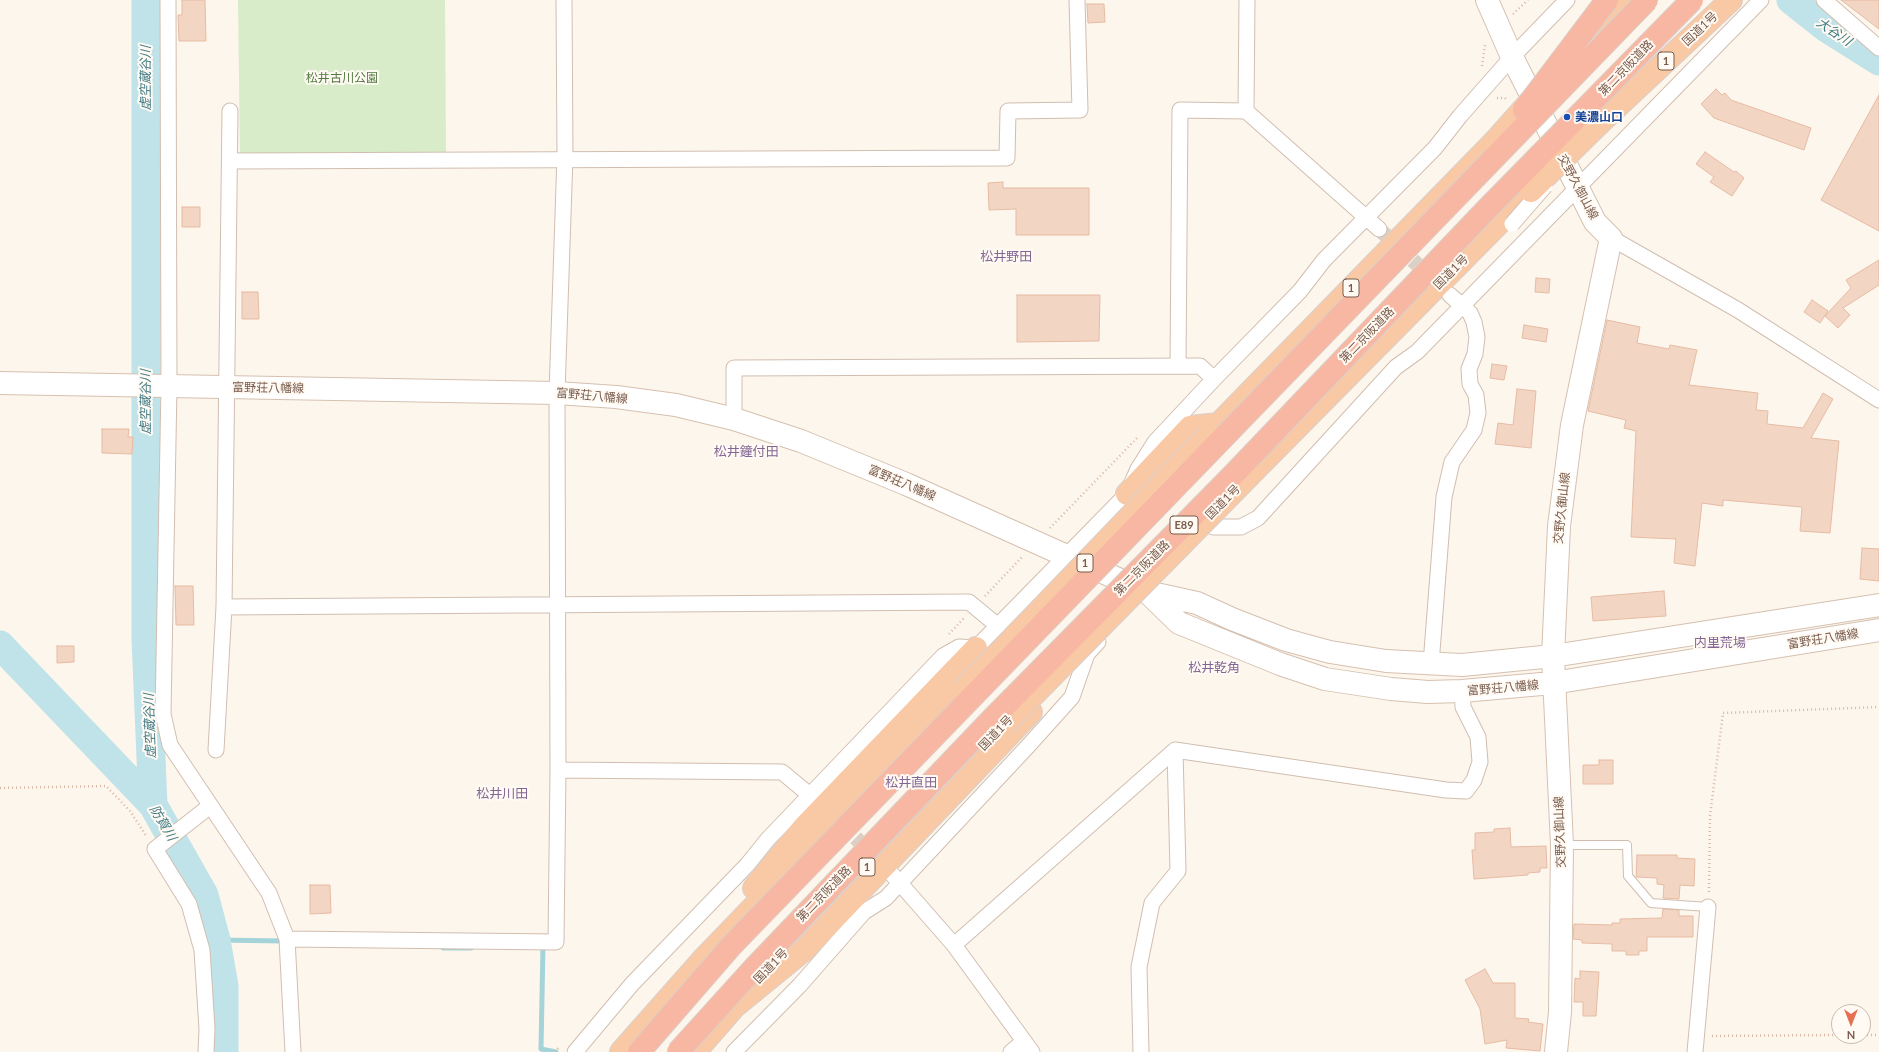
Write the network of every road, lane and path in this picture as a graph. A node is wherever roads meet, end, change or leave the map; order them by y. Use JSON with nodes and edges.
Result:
{"nodes":[{"id":1,"x":168,"y":0,"type":"edge"},
{"id":2,"x":564,"y":0,"type":"edge"},
{"id":3,"x":1077,"y":0,"type":"edge"},
{"id":4,"x":1247,"y":0,"type":"edge"},
{"id":5,"x":1487,"y":0,"type":"edge"},
{"id":6,"x":1567,"y":0,"type":"edge"},
{"id":7,"x":1607,"y":0,"type":"edge"},
{"id":8,"x":1620,"y":0,"type":"edge"},
{"id":9,"x":1647,"y":0,"type":"edge"},
{"id":10,"x":1692,"y":0,"type":"edge"},
{"id":11,"x":1730,"y":0,"type":"edge"},
{"id":12,"x":1761,"y":0,"type":"edge"},
{"id":13,"x":1824,"y":0,"type":"edge"},
{"id":14,"x":1879,"y":48,"type":"edge"},
{"id":15,"x":1512,"y":57,"type":"junction"},
{"id":16,"x":230,"y":111,"type":"dead end"},
{"id":17,"x":1246,"y":111,"type":"junction"},
{"id":18,"x":1601,"y":122,"type":"junction"},
{"id":19,"x":230,"y":161,"type":"junction"},
{"id":20,"x":564,"y":161,"type":"junction"},
{"id":21,"x":1577,"y":188,"type":"junction"},
{"id":22,"x":1464,"y":189,"type":"junction"},
{"id":23,"x":1366,"y":217,"type":"junction"},
{"id":24,"x":1380,"y":229,"type":"tunnel mouth"},
{"id":25,"x":1611,"y":238,"type":"junction"},
{"id":26,"x":1450,"y":295,"type":"dead end"},
{"id":27,"x":1462,"y":307,"type":"junction"},
{"id":28,"x":1178,"y":366,"type":"junction"},
{"id":29,"x":1214,"y":379,"type":"junction"},
{"id":30,"x":0,"y":383,"type":"edge"},
{"id":31,"x":165,"y":386,"type":"junction"},
{"id":32,"x":227,"y":387,"type":"junction"},
{"id":33,"x":557,"y":392,"type":"junction"},
{"id":34,"x":1879,"y":400,"type":"edge"},
{"id":35,"x":734,"y":419,"type":"junction"},
{"id":36,"x":1213,"y":430,"type":"junction"},
{"id":37,"x":1127,"y":494,"type":"junction"},
{"id":38,"x":1213,"y":527,"type":"junction"},
{"id":39,"x":1066,"y":556,"type":"junction"},
{"id":40,"x":1147,"y":592,"type":"junction"},
{"id":41,"x":1879,"y":605,"type":"edge"},
{"id":42,"x":557,"y":606,"type":"junction"},
{"id":43,"x":224,"y":607,"type":"junction"},
{"id":44,"x":998,"y":626,"type":"junction"},
{"id":45,"x":1879,"y":630,"type":"edge"},
{"id":46,"x":976,"y":648,"type":"junction"},
{"id":47,"x":1087,"y":654,"type":"junction"},
{"id":48,"x":1553,"y":656,"type":"junction"},
{"id":49,"x":1431,"y":664,"type":"junction"},
{"id":50,"x":1553,"y":683,"type":"junction"},
{"id":51,"x":1462,"y":691,"type":"junction"},
{"id":52,"x":1879,"y":707,"type":"edge"},
{"id":53,"x":216,"y":750,"type":"dead end"},
{"id":54,"x":1175,"y":750,"type":"junction"},
{"id":55,"x":558,"y":770,"type":"junction"},
{"id":56,"x":0,"y":788,"type":"edge"},
{"id":57,"x":815,"y":799,"type":"junction"},
{"id":58,"x":210,"y":806,"type":"junction"},
{"id":59,"x":1562,"y":845,"type":"junction"},
{"id":60,"x":155,"y":849,"type":"junction"},
{"id":61,"x":896,"y":878,"type":"junction"},
{"id":62,"x":1708,"y":906,"type":"junction"},
{"id":63,"x":287,"y":939,"type":"junction"},
{"id":64,"x":954,"y":945,"type":"junction"},
{"id":65,"x":705,"y":957,"type":"junction"},
{"id":66,"x":733,"y":1008,"type":"junction"},
{"id":67,"x":1696,"y":1036,"type":"junction"},
{"id":68,"x":1831,"y":1036,"type":"edge"},
{"id":69,"x":1028,"y":1046,"type":"edge"},
{"id":70,"x":206,"y":1052,"type":"edge"},
{"id":71,"x":293,"y":1052,"type":"edge"},
{"id":72,"x":575,"y":1052,"type":"edge"},
{"id":73,"x":621,"y":1052,"type":"edge"},
{"id":74,"x":639,"y":1052,"type":"edge"},
{"id":75,"x":678,"y":1052,"type":"edge"},
{"id":76,"x":695,"y":1052,"type":"edge"},
{"id":77,"x":734,"y":1052,"type":"edge"},
{"id":78,"x":1011,"y":1052,"type":"edge"},
{"id":79,"x":1140,"y":1052,"type":"edge"},
{"id":80,"x":1556,"y":1052,"type":"edge"},
{"id":81,"x":1695,"y":1052,"type":"edge"}],
"edges":[{"from":1,"to":31,"type":"street"},
{"from":2,"to":20,"type":"street"},
{"from":3,"to":20,"type":"street"},
{"from":4,"to":17,"type":"street"},
{"from":5,"to":15,"type":"main road","name":"交野久御山線"},
{"from":6,"to":15,"type":"street"},
{"from":7,"to":22,"type":"highway","bridge":true},
{"from":8,"to":36,"type":"highway","number":"1","bridge":true},
{"from":9,"to":22,"type":"highway","number":"E89","bridge":true},
{"from":10,"to":75,"type":"highway","name":"第二京阪道路","number":"E89","bridge":true},
{"from":11,"to":18,"type":"highway","name":"国道1号","number":"1"},
{"from":12,"to":21,"type":"street"},
{"from":13,"to":14,"type":"street"},
{"from":15,"to":21,"type":"main road","name":"交野久御山線"},
{"from":15,"to":23,"type":"street"},
{"from":16,"to":19,"type":"street"},
{"from":17,"to":23,"type":"street"},
{"from":17,"to":28,"type":"street"},
{"from":18,"to":38,"type":"street","bridge":true},
{"from":18,"to":66,"type":"highway","name":"国道1号","number":"1","bridge":true},
{"from":19,"to":20,"type":"street"},
{"from":19,"to":32,"type":"street"},
{"from":20,"to":33,"type":"street"},
{"from":21,"to":25,"type":"main road","name":"交野久御山線"},
{"from":21,"to":27,"type":"street"},
{"from":22,"to":74,"type":"highway","number":"E89","bridge":true},
{"from":23,"to":24,"type":"street"},
{"from":23,"to":29,"type":"street"},
{"from":25,"to":34,"type":"street"},
{"from":25,"to":48,"type":"main road","name":"交野久御山線"},
{"from":26,"to":27,"type":"street"},
{"from":27,"to":38,"type":"street"},
{"from":27,"to":49,"type":"street"},
{"from":28,"to":29,"type":"street"},
{"from":28,"to":35,"type":"street"},
{"from":29,"to":37,"type":"street"},
{"from":30,"to":31,"type":"main road","name":"富野荘八幡線"},
{"from":31,"to":32,"type":"main road","name":"富野荘八幡線"},
{"from":31,"to":58,"type":"street"},
{"from":32,"to":33,"type":"main road","name":"富野荘八幡線"},
{"from":32,"to":43,"type":"street"},
{"from":33,"to":35,"type":"main road","name":"富野荘八幡線"},
{"from":33,"to":42,"type":"street"},
{"from":35,"to":39,"type":"main road","name":"富野荘八幡線"},
{"from":36,"to":37,"type":"highway"},
{"from":36,"to":65,"type":"highway","number":"1","bridge":true},
{"from":37,"to":39,"type":"street"},
{"from":38,"to":40,"type":"street"},
{"from":39,"to":40,"type":"main road","name":"富野荘八幡線"},
{"from":39,"to":44,"type":"street"},
{"from":40,"to":47,"type":"street"},
{"from":40,"to":49,"type":"main road","name":"富野荘八幡線"},
{"from":40,"to":51,"type":"main road","name":"富野荘八幡線"},
{"from":41,"to":48,"type":"main road","name":"富野荘八幡線"},
{"from":42,"to":43,"type":"street"},
{"from":42,"to":44,"type":"street"},
{"from":42,"to":55,"type":"street"},
{"from":43,"to":53,"type":"street"},
{"from":44,"to":46,"type":"street"},
{"from":45,"to":50,"type":"main road","name":"富野荘八幡線"},
{"from":46,"to":57,"type":"street"},
{"from":46,"to":65,"type":"highway"},
{"from":47,"to":61,"type":"street"},
{"from":47,"to":66,"type":"highway"},
{"from":48,"to":49,"type":"main road","name":"富野荘八幡線"},
{"from":48,"to":50,"type":"main road","name":"交野久御山線"},
{"from":50,"to":51,"type":"main road","name":"富野荘八幡線"},
{"from":50,"to":59,"type":"main road","name":"交野久御山線"},
{"from":51,"to":54,"type":"street"},
{"from":52,"to":62,"type":"path"},
{"from":54,"to":64,"type":"street"},
{"from":54,"to":79,"type":"street"},
{"from":55,"to":57,"type":"street"},
{"from":55,"to":63,"type":"street"},
{"from":56,"to":60,"type":"path"},
{"from":57,"to":72,"type":"street"},
{"from":58,"to":60,"type":"street"},
{"from":58,"to":63,"type":"street"},
{"from":59,"to":62,"type":"lane"},
{"from":59,"to":80,"type":"main road","name":"交野久御山線"},
{"from":60,"to":70,"type":"street"},
{"from":61,"to":64,"type":"street"},
{"from":61,"to":77,"type":"street"},
{"from":62,"to":67,"type":"street"},
{"from":63,"to":71,"type":"street"},
{"from":64,"to":69,"type":"street"},
{"from":65,"to":73,"type":"highway","number":"1"},
{"from":66,"to":76,"type":"highway","name":"国道1号","number":"1"},
{"from":67,"to":68,"type":"path"},
{"from":67,"to":81,"type":"street"},
{"from":69,"to":78,"type":"street"}]}
